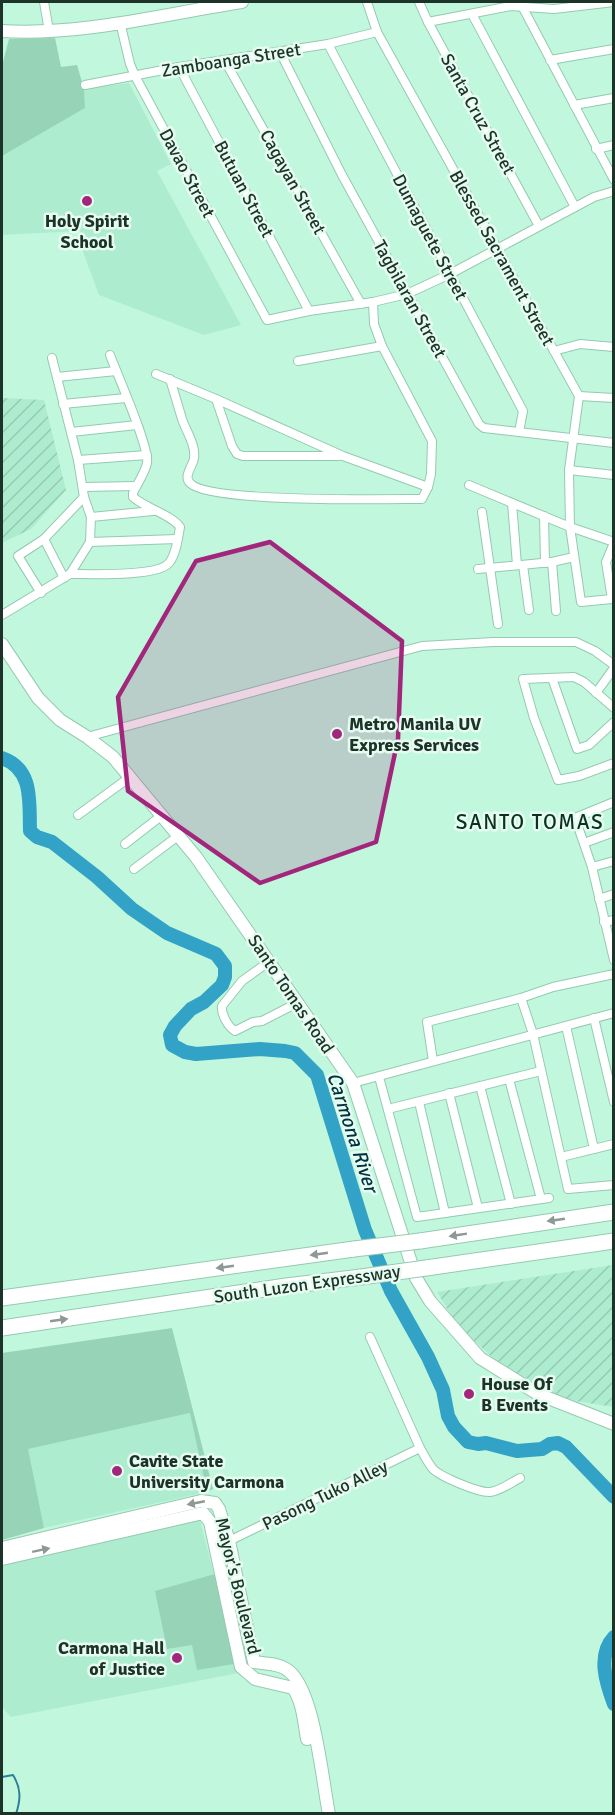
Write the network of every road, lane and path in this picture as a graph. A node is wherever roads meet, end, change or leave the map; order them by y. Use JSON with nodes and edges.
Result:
{"nodes":[{"id":1,"x":44,"y":2,"type":"edge"},
{"id":2,"x":242,"y":2,"type":"edge"},
{"id":3,"x":367,"y":2,"type":"edge"},
{"id":4,"x":419,"y":2,"type":"edge"},
{"id":5,"x":614,"y":2,"type":"edge"},
{"id":6,"x":523,"y":8,"type":"junction"},
{"id":7,"x":472,"y":14,"type":"junction"},
{"id":8,"x":120,"y":22,"type":"junction"},
{"id":9,"x":428,"y":22,"type":"junction"},
{"id":10,"x":2,"y":31,"type":"edge"},
{"id":11,"x":49,"y":31,"type":"junction"},
{"id":12,"x":376,"y":32,"type":"junction"},
{"id":13,"x":328,"y":44,"type":"junction"},
{"id":14,"x":614,"y":49,"type":"edge"},
{"id":15,"x":280,"y":52,"type":"junction"},
{"id":16,"x":550,"y":60,"type":"junction"},
{"id":17,"x":225,"y":61,"type":"junction"},
{"id":18,"x":179,"y":67,"type":"junction"},
{"id":19,"x":135,"y":76,"type":"junction"},
{"id":20,"x":85,"y":85,"type":"dead end"},
{"id":21,"x":614,"y":98,"type":"edge"},
{"id":22,"x":574,"y":105,"type":"junction"},
{"id":23,"x":614,"y":146,"type":"edge"},
{"id":24,"x":596,"y":149,"type":"junction"},
{"id":25,"x":614,"y":180,"type":"edge"},
{"id":26,"x":614,"y":191,"type":"edge"},
{"id":27,"x":575,"y":207,"type":"junction"},
{"id":28,"x":539,"y":226,"type":"junction"},
{"id":29,"x":496,"y":249,"type":"junction"},
{"id":30,"x":450,"y":274,"type":"junction"},
{"id":31,"x":407,"y":294,"type":"junction"},
{"id":32,"x":373,"y":302,"type":"junction"},
{"id":33,"x":361,"y":304,"type":"junction"},
{"id":34,"x":309,"y":311,"type":"junction"},
{"id":35,"x":382,"y":346,"type":"junction"},
{"id":36,"x":614,"y":347,"type":"edge"},
{"id":37,"x":554,"y":351,"type":"junction"},
{"id":38,"x":110,"y":355,"type":"dead end"},
{"id":39,"x":52,"y":358,"type":"dead end"},
{"id":40,"x":298,"y":361,"type":"dead end"},
{"id":41,"x":116,"y":371,"type":"junction"},
{"id":42,"x":156,"y":374,"type":"dead end"},
{"id":43,"x":57,"y":377,"type":"junction"},
{"id":44,"x":170,"y":379,"type":"junction"},
{"id":45,"x":579,"y":396,"type":"junction"},
{"id":46,"x":126,"y":398,"type":"junction"},
{"id":47,"x":614,"y":398,"type":"edge"},
{"id":48,"x":216,"y":399,"type":"junction"},
{"id":49,"x":63,"y":404,"type":"junction"},
{"id":50,"x":137,"y":425,"type":"junction"},
{"id":51,"x":71,"y":432,"type":"junction"},
{"id":52,"x":519,"y":432,"type":"junction"},
{"id":53,"x":573,"y":440,"type":"junction"},
{"id":54,"x":614,"y":443,"type":"edge"},
{"id":55,"x":147,"y":455,"type":"junction"},
{"id":56,"x":343,"y":456,"type":"junction"},
{"id":57,"x":78,"y":460,"type":"junction"},
{"id":58,"x":568,"y":470,"type":"junction"},
{"id":59,"x":614,"y":475,"type":"edge"},
{"id":60,"x":470,"y":485,"type":"dead end"},
{"id":61,"x":136,"y":486,"type":"junction"},
{"id":62,"x":84,"y":487,"type":"junction"},
{"id":63,"x":429,"y":487,"type":"junction"},
{"id":64,"x":84,"y":498,"type":"junction"},
{"id":65,"x":512,"y":503,"type":"junction"},
{"id":66,"x":153,"y":511,"type":"junction"},
{"id":67,"x":482,"y":512,"type":"dead end"},
{"id":68,"x":544,"y":516,"type":"junction"},
{"id":69,"x":91,"y":517,"type":"junction"},
{"id":70,"x":570,"y":527,"type":"junction"},
{"id":71,"x":44,"y":539,"type":"junction"},
{"id":72,"x":177,"y":539,"type":"junction"},
{"id":73,"x":90,"y":542,"type":"junction"},
{"id":74,"x":614,"y":542,"type":"edge"},
{"id":75,"x":574,"y":557,"type":"junction"},
{"id":76,"x":549,"y":562,"type":"junction"},
{"id":77,"x":520,"y":565,"type":"junction"},
{"id":78,"x":489,"y":567,"type":"junction"},
{"id":79,"x":478,"y":569,"type":"dead end"},
{"id":80,"x":67,"y":576,"type":"junction"},
{"id":81,"x":41,"y":593,"type":"junction"},
{"id":82,"x":529,"y":610,"type":"dead end"},
{"id":83,"x":556,"y":611,"type":"dead end"},
{"id":84,"x":2,"y":615,"type":"edge"},
{"id":85,"x":498,"y":624,"type":"dead end"},
{"id":86,"x":2,"y":644,"type":"edge"},
{"id":87,"x":614,"y":666,"type":"edge"},
{"id":88,"x":552,"y":678,"type":"junction"},
{"id":89,"x":596,"y":693,"type":"junction"},
{"id":90,"x":614,"y":708,"type":"edge"},
{"id":91,"x":614,"y":722,"type":"edge"},
{"id":92,"x":87,"y":737,"type":"junction"},
{"id":93,"x":614,"y":763,"type":"edge"},
{"id":94,"x":130,"y":777,"type":"junction"},
{"id":95,"x":614,"y":802,"type":"edge"},
{"id":96,"x":78,"y":815,"type":"dead end"},
{"id":97,"x":161,"y":816,"type":"junction"},
{"id":98,"x":614,"y":832,"type":"edge"},
{"id":99,"x":178,"y":836,"type":"junction"},
{"id":100,"x":584,"y":843,"type":"junction"},
{"id":101,"x":125,"y":844,"type":"dead end"},
{"id":102,"x":614,"y":861,"type":"edge"},
{"id":103,"x":592,"y":867,"type":"junction"},
{"id":104,"x":134,"y":869,"type":"dead end"},
{"id":105,"x":614,"y":894,"type":"edge"},
{"id":106,"x":599,"y":899,"type":"junction"},
{"id":107,"x":609,"y":921,"type":"edge"},
{"id":108,"x":614,"y":960,"type":"edge"},
{"id":109,"x":270,"y":962,"type":"junction"},
{"id":110,"x":614,"y":974,"type":"edge"},
{"id":111,"x":521,"y":998,"type":"junction"},
{"id":112,"x":297,"y":1003,"type":"junction"},
{"id":113,"x":614,"y":1013,"type":"edge"},
{"id":114,"x":594,"y":1018,"type":"junction"},
{"id":115,"x":566,"y":1026,"type":"junction"},
{"id":116,"x":533,"y":1034,"type":"junction"},
{"id":117,"x":433,"y":1061,"type":"junction"},
{"id":118,"x":541,"y":1071,"type":"junction"},
{"id":119,"x":379,"y":1077,"type":"junction"},
{"id":120,"x":509,"y":1079,"type":"junction"},
{"id":121,"x":353,"y":1083,"type":"junction"},
{"id":122,"x":480,"y":1086,"type":"junction"},
{"id":123,"x":449,"y":1093,"type":"junction"},
{"id":124,"x":419,"y":1102,"type":"junction"},
{"id":125,"x":614,"y":1102,"type":"edge"},
{"id":126,"x":388,"y":1108,"type":"junction"},
{"id":127,"x":614,"y":1144,"type":"edge"},
{"id":128,"x":594,"y":1149,"type":"junction"},
{"id":129,"x":561,"y":1157,"type":"junction"},
{"id":130,"x":614,"y":1185,"type":"edge"},
{"id":131,"x":511,"y":1203,"type":"junction"},
{"id":132,"x":477,"y":1208,"type":"junction"},
{"id":133,"x":614,"y":1212,"type":"edge"},
{"id":134,"x":445,"y":1213,"type":"junction"},
{"id":135,"x":614,"y":1241,"type":"edge"},
{"id":136,"x":2,"y":1298,"type":"edge"},
{"id":137,"x":2,"y":1328,"type":"edge"},
{"id":138,"x":369,"y":1337,"type":"dead end"},
{"id":139,"x":614,"y":1424,"type":"edge"},
{"id":140,"x":420,"y":1448,"type":"junction"},
{"id":141,"x":520,"y":1478,"type":"dead end"},
{"id":142,"x":79,"y":1536,"type":"junction"},
{"id":143,"x":229,"y":1540,"type":"junction"},
{"id":144,"x":2,"y":1548,"type":"edge"},
{"id":145,"x":2,"y":1559,"type":"edge"},
{"id":146,"x":321,"y":1814,"type":"edge"},
{"id":147,"x":329,"y":1814,"type":"edge"}],
"edges":[{"from":1,"to":11,"type":"street"},
{"from":2,"to":8,"type":"street"},
{"from":3,"to":12,"type":"street","name":"Blessed Sacrament Street"},
{"from":4,"to":9,"type":"street","name":"Santa Cruz Street"},
{"from":5,"to":6,"type":"street"},
{"from":6,"to":7,"type":"street"},
{"from":6,"to":16,"type":"street"},
{"from":7,"to":9,"type":"street"},
{"from":7,"to":27,"type":"street"},
{"from":8,"to":11,"type":"street"},
{"from":8,"to":19,"type":"street","name":"Davao Street"},
{"from":9,"to":28,"type":"street","name":"Santa Cruz Street"},
{"from":10,"to":11,"type":"street"},
{"from":12,"to":13,"type":"street","name":"Zamboanga Street"},
{"from":12,"to":29,"type":"street","name":"Blessed Sacrament Street"},
{"from":13,"to":15,"type":"street","name":"Zamboanga Street"},
{"from":13,"to":30,"type":"street","name":"Dumaguete Street"},
{"from":14,"to":16,"type":"street"},
{"from":15,"to":17,"type":"street","name":"Zamboanga Street"},
{"from":15,"to":31,"type":"street","name":"Tagbilaran Street"},
{"from":16,"to":22,"type":"street"},
{"from":17,"to":18,"type":"street","name":"Zamboanga Street"},
{"from":17,"to":33,"type":"street","name":"Cagayan Street"},
{"from":18,"to":19,"type":"street","name":"Zamboanga Street"},
{"from":18,"to":34,"type":"street","name":"Butuan Street"},
{"from":19,"to":20,"type":"street","name":"Zamboanga Street"},
{"from":19,"to":34,"type":"street","name":"Davao Street"},
{"from":21,"to":22,"type":"street"},
{"from":22,"to":24,"type":"street"},
{"from":23,"to":24,"type":"street"},
{"from":24,"to":25,"type":"street"},
{"from":26,"to":27,"type":"street"},
{"from":27,"to":28,"type":"street"},
{"from":28,"to":29,"type":"street"},
{"from":29,"to":30,"type":"street"},
{"from":29,"to":37,"type":"street","name":"Blessed Sacrament Street"},
{"from":30,"to":31,"type":"street"},
{"from":30,"to":52,"type":"street","name":"Dumaguete Street"},
{"from":31,"to":32,"type":"street"},
{"from":31,"to":52,"type":"street","name":"Tagbilaran Street"},
{"from":32,"to":33,"type":"street"},
{"from":32,"to":35,"type":"street"},
{"from":33,"to":34,"type":"street"},
{"from":35,"to":40,"type":"street"},
{"from":35,"to":63,"type":"street"},
{"from":36,"to":37,"type":"street"},
{"from":37,"to":45,"type":"street","name":"Blessed Sacrament Street"},
{"from":38,"to":41,"type":"street"},
{"from":39,"to":43,"type":"street"},
{"from":41,"to":43,"type":"street"},
{"from":41,"to":46,"type":"street"},
{"from":42,"to":44,"type":"street"},
{"from":43,"to":49,"type":"street"},
{"from":44,"to":48,"type":"street"},
{"from":44,"to":63,"type":"street"},
{"from":45,"to":47,"type":"street"},
{"from":45,"to":53,"type":"street"},
{"from":46,"to":49,"type":"street"},
{"from":46,"to":50,"type":"street"},
{"from":48,"to":56,"type":"street"},
{"from":48,"to":56,"type":"street"},
{"from":49,"to":51,"type":"street"},
{"from":50,"to":51,"type":"street"},
{"from":50,"to":55,"type":"street"},
{"from":51,"to":57,"type":"street"},
{"from":52,"to":53,"type":"street","name":"Tagbilaran Street"},
{"from":53,"to":54,"type":"street","name":"Tagbilaran Street"},
{"from":53,"to":58,"type":"street"},
{"from":55,"to":57,"type":"street"},
{"from":55,"to":61,"type":"street"},
{"from":56,"to":63,"type":"street"},
{"from":57,"to":62,"type":"street"},
{"from":58,"to":59,"type":"street"},
{"from":58,"to":70,"type":"street"},
{"from":60,"to":65,"type":"street"},
{"from":61,"to":62,"type":"street"},
{"from":61,"to":66,"type":"street"},
{"from":62,"to":64,"type":"street"},
{"from":64,"to":69,"type":"street"},
{"from":64,"to":71,"type":"street"},
{"from":65,"to":68,"type":"street"},
{"from":65,"to":77,"type":"street"},
{"from":66,"to":69,"type":"street"},
{"from":66,"to":72,"type":"street"},
{"from":67,"to":78,"type":"street"},
{"from":68,"to":70,"type":"street"},
{"from":68,"to":76,"type":"street"},
{"from":69,"to":73,"type":"street"},
{"from":70,"to":74,"type":"street"},
{"from":70,"to":75,"type":"street"},
{"from":71,"to":80,"type":"street"},
{"from":71,"to":81,"type":"street"},
{"from":72,"to":73,"type":"street"},
{"from":72,"to":80,"type":"street"},
{"from":73,"to":80,"type":"street"},
{"from":74,"to":75,"type":"street"},
{"from":75,"to":76,"type":"street"},
{"from":76,"to":77,"type":"street"},
{"from":76,"to":83,"type":"street"},
{"from":77,"to":78,"type":"street"},
{"from":77,"to":82,"type":"street"},
{"from":78,"to":79,"type":"street"},
{"from":78,"to":85,"type":"street"},
{"from":80,"to":81,"type":"street"},
{"from":81,"to":84,"type":"street"},
{"from":86,"to":92,"type":"street","name":"Santo Tomas Road"},
{"from":87,"to":89,"type":"street"},
{"from":87,"to":92,"type":"street"},
{"from":88,"to":89,"type":"street"},
{"from":88,"to":91,"type":"street"},
{"from":88,"to":93,"type":"street"},
{"from":89,"to":90,"type":"street"},
{"from":92,"to":94,"type":"street","name":"Santo Tomas Road"},
{"from":94,"to":96,"type":"street"},
{"from":94,"to":97,"type":"street","name":"Santo Tomas Road"},
{"from":95,"to":100,"type":"street"},
{"from":97,"to":99,"type":"street","name":"Santo Tomas Road"},
{"from":97,"to":101,"type":"street"},
{"from":98,"to":100,"type":"street"},
{"from":99,"to":104,"type":"street"},
{"from":99,"to":109,"type":"street","name":"Santo Tomas Road"},
{"from":100,"to":103,"type":"street"},
{"from":102,"to":103,"type":"street"},
{"from":103,"to":106,"type":"street"},
{"from":105,"to":106,"type":"street"},
{"from":106,"to":107,"type":"street"},
{"from":107,"to":108,"type":"street"},
{"from":109,"to":112,"type":"street","name":"Santo Tomas Road"},
{"from":109,"to":112,"type":"street"},
{"from":110,"to":111,"type":"street"},
{"from":111,"to":116,"type":"street"},
{"from":111,"to":117,"type":"street"},
{"from":112,"to":121,"type":"street","name":"Santo Tomas Road"},
{"from":113,"to":114,"type":"street"},
{"from":114,"to":115,"type":"street"},
{"from":114,"to":125,"type":"street"},
{"from":115,"to":116,"type":"street"},
{"from":115,"to":128,"type":"street"},
{"from":116,"to":117,"type":"street"},
{"from":116,"to":118,"type":"street"},
{"from":117,"to":119,"type":"street"},
{"from":118,"to":120,"type":"street"},
{"from":118,"to":129,"type":"street"},
{"from":119,"to":121,"type":"street"},
{"from":119,"to":126,"type":"street"},
{"from":120,"to":122,"type":"street"},
{"from":120,"to":131,"type":"street"},
{"from":121,"to":139,"type":"street","name":"Santo Tomas Road"},
{"from":122,"to":123,"type":"street"},
{"from":122,"to":131,"type":"street"},
{"from":123,"to":124,"type":"street"},
{"from":123,"to":132,"type":"street"},
{"from":124,"to":126,"type":"street"},
{"from":124,"to":134,"type":"street"},
{"from":126,"to":134,"type":"street"},
{"from":127,"to":128,"type":"street"},
{"from":128,"to":129,"type":"street"},
{"from":129,"to":130,"type":"street"},
{"from":131,"to":132,"type":"street"},
{"from":132,"to":134,"type":"street"},
{"from":133,"to":136,"type":"highway","name":"South Luzon Expressway","one_way":true,"bridge":true},
{"from":137,"to":135,"type":"highway","name":"South Luzon Expressway","one_way":true,"bridge":true},
{"from":138,"to":140,"type":"street"},
{"from":140,"to":141,"type":"street"},
{"from":140,"to":143,"type":"street","name":"Pasong Tuko Alley"},
{"from":143,"to":142,"type":"street","name":"Mayor's Boulevard","one_way":true},
{"from":142,"to":144,"type":"street"},
{"from":145,"to":142,"type":"street","one_way":true},
{"from":142,"to":146,"type":"street","name":"Mayor's Boulevard"},
{"from":143,"to":147,"type":"street","name":"Mayor's Boulevard"}]}
